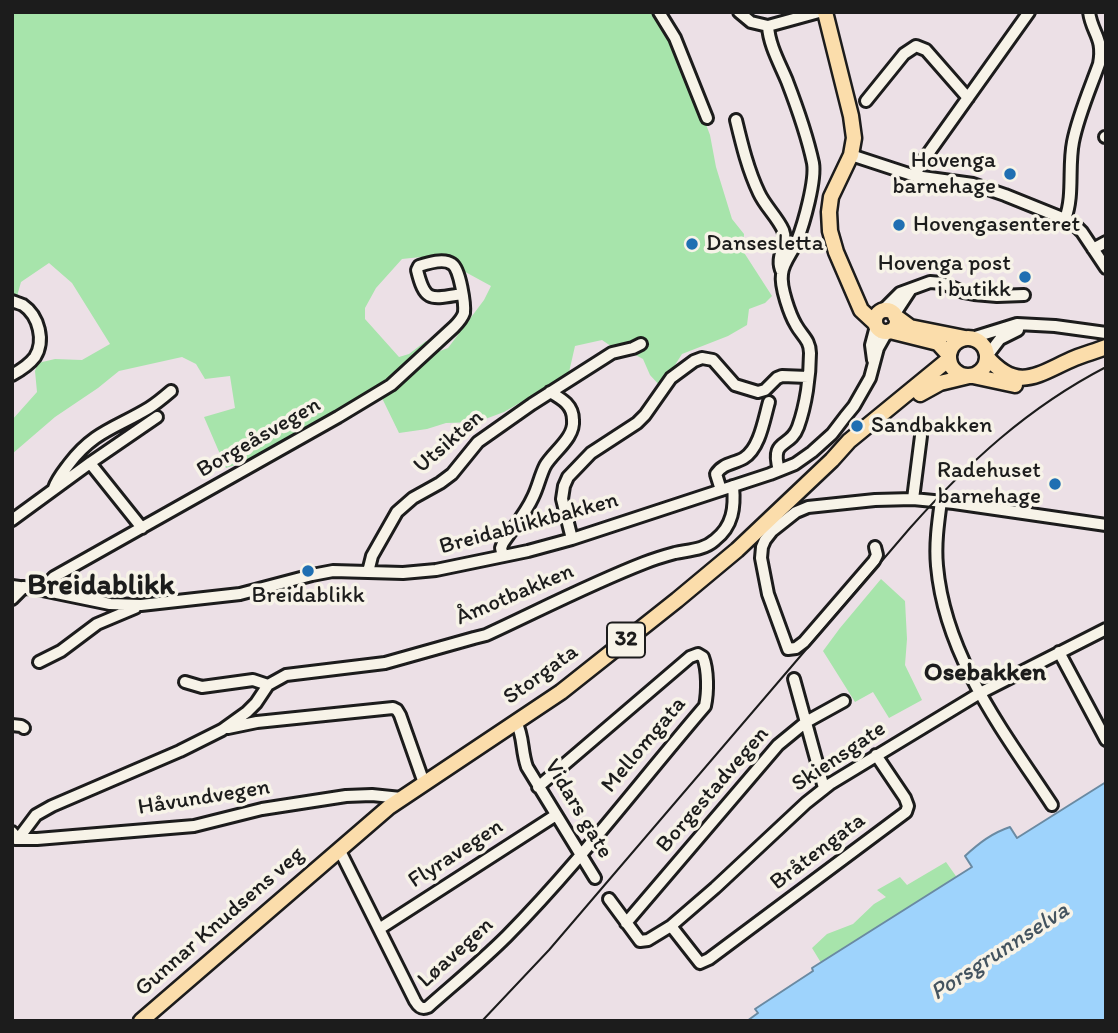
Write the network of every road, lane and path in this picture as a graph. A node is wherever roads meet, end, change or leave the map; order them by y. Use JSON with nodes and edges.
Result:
{"nodes":[{"id":1,"x":659,"y":12,"type":"edge"},
{"id":2,"x":739,"y":12,"type":"edge"},
{"id":3,"x":822,"y":12,"type":"edge"},
{"id":4,"x":1029,"y":12,"type":"edge"},
{"id":5,"x":1088,"y":12,"type":"edge"},
{"id":6,"x":768,"y":26,"type":"junction"},
{"id":7,"x":968,"y":98,"type":"junction"},
{"id":8,"x":866,"y":102,"type":"dead end"},
{"id":9,"x":707,"y":118,"type":"dead end"},
{"id":10,"x":736,"y":120,"type":"dead end"},
{"id":11,"x":851,"y":155,"type":"junction"},
{"id":12,"x":915,"y":176,"type":"junction"},
{"id":13,"x":1065,"y":219,"type":"junction"},
{"id":14,"x":1106,"y":242,"type":"edge"},
{"id":15,"x":1093,"y":249,"type":"junction"},
{"id":16,"x":1106,"y":268,"type":"edge"},
{"id":17,"x":782,"y":272,"type":"junction"},
{"id":18,"x":462,"y":294,"type":"junction"},
{"id":19,"x":1024,"y":295,"type":"dead end"},
{"id":20,"x":12,"y":301,"type":"edge"},
{"id":21,"x":885,"y":321,"type":"junction"},
{"id":22,"x":1030,"y":325,"type":"junction"},
{"id":23,"x":1106,"y":333,"type":"edge"},
{"id":24,"x":969,"y":338,"type":"junction"},
{"id":25,"x":641,"y":344,"type":"dead end"},
{"id":26,"x":1099,"y":350,"type":"edge"},
{"id":27,"x":949,"y":357,"type":"junction"},
{"id":28,"x":987,"y":357,"type":"junction"},
{"id":29,"x":12,"y":375,"type":"edge"},
{"id":30,"x":971,"y":376,"type":"junction"},
{"id":31,"x":807,"y":377,"type":"junction"},
{"id":32,"x":171,"y":391,"type":"dead end"},
{"id":33,"x":550,"y":392,"type":"junction"},
{"id":34,"x":769,"y":402,"type":"dead end"},
{"id":35,"x":157,"y":417,"type":"dead end"},
{"id":36,"x":921,"y":436,"type":"dead end"},
{"id":37,"x":832,"y":460,"type":"junction"},
{"id":38,"x":90,"y":463,"type":"junction"},
{"id":39,"x":779,"y":470,"type":"junction"},
{"id":40,"x":733,"y":486,"type":"junction"},
{"id":41,"x":721,"y":490,"type":"junction"},
{"id":42,"x":53,"y":491,"type":"junction"},
{"id":43,"x":913,"y":499,"type":"junction"},
{"id":44,"x":941,"y":501,"type":"junction"},
{"id":45,"x":12,"y":520,"type":"edge"},
{"id":46,"x":1106,"y":525,"type":"edge"},
{"id":47,"x":142,"y":528,"type":"junction"},
{"id":48,"x":572,"y":539,"type":"junction"},
{"id":49,"x":875,"y":547,"type":"dead end"},
{"id":50,"x":503,"y":556,"type":"junction"},
{"id":51,"x":368,"y":572,"type":"junction"},
{"id":52,"x":18,"y":587,"type":"edge"},
{"id":53,"x":42,"y":590,"type":"junction"},
{"id":54,"x":12,"y":599,"type":"edge"},
{"id":55,"x":141,"y":605,"type":"junction"},
{"id":56,"x":1106,"y":629,"type":"edge"},
{"id":57,"x":1059,"y":652,"type":"junction"},
{"id":58,"x":39,"y":662,"type":"dead end"},
{"id":59,"x":794,"y":680,"type":"dead end"},
{"id":60,"x":185,"y":682,"type":"dead end"},
{"id":61,"x":268,"y":685,"type":"junction"},
{"id":62,"x":980,"y":693,"type":"junction"},
{"id":63,"x":844,"y":701,"type":"dead end"},
{"id":64,"x":516,"y":722,"type":"junction"},
{"id":65,"x":806,"y":722,"type":"junction"},
{"id":66,"x":222,"y":730,"type":"junction"},
{"id":67,"x":1106,"y":740,"type":"edge"},
{"id":68,"x":876,"y":755,"type":"junction"},
{"id":69,"x":424,"y":783,"type":"junction"},
{"id":70,"x":538,"y":787,"type":"junction"},
{"id":71,"x":824,"y":788,"type":"junction"},
{"id":72,"x":401,"y":798,"type":"junction"},
{"id":73,"x":1052,"y":805,"type":"dead end"},
{"id":74,"x":556,"y":815,"type":"junction"},
{"id":75,"x":14,"y":837,"type":"edge"},
{"id":76,"x":844,"y":844,"type":"dead end"},
{"id":77,"x":334,"y":854,"type":"junction"},
{"id":78,"x":581,"y":855,"type":"junction"},
{"id":79,"x":848,"y":857,"type":"junction"},
{"id":80,"x":595,"y":878,"type":"dead end"},
{"id":81,"x":609,"y":899,"type":"dead end"},
{"id":82,"x":626,"y":923,"type":"junction"},
{"id":83,"x":671,"y":926,"type":"junction"},
{"id":84,"x":379,"y":929,"type":"junction"},
{"id":85,"x":141,"y":1021,"type":"edge"}],
"edges":[{"from":1,"to":9,"type":"street"},
{"from":2,"to":6,"type":"street"},
{"from":3,"to":6,"type":"street"},
{"from":3,"to":11,"type":"main road"},
{"from":4,"to":7,"type":"street"},
{"from":5,"to":13,"type":"street"},
{"from":6,"to":17,"type":"street"},
{"from":7,"to":8,"type":"street"},
{"from":7,"to":12,"type":"street"},
{"from":10,"to":17,"type":"street"},
{"from":11,"to":12,"type":"street"},
{"from":11,"to":21,"type":"main road"},
{"from":12,"to":13,"type":"street"},
{"from":13,"to":15,"type":"street"},
{"from":14,"to":15,"type":"street"},
{"from":15,"to":16,"type":"street"},
{"from":17,"to":31,"type":"street"},
{"from":18,"to":18,"type":"street"},
{"from":18,"to":47,"type":"street","name":"Borgeåsvegen"},
{"from":19,"to":21,"type":"street"},
{"from":20,"to":29,"type":"street"},
{"from":21,"to":24,"type":"main road"},
{"from":21,"to":27,"type":"main road"},
{"from":21,"to":39,"type":"street","name":"Breidablikkbakken"},
{"from":22,"to":23,"type":"street"},
{"from":22,"to":24,"type":"street"},
{"from":22,"to":28,"type":"street"},
{"from":24,"to":27,"type":"main road","number":"32"},
{"from":24,"to":28,"type":"main road","number":"32"},
{"from":25,"to":33,"type":"street","name":"Utsikten"},
{"from":26,"to":28,"type":"main road","number":"32"},
{"from":26,"to":30,"type":"main road","number":"32"},
{"from":27,"to":30,"type":"main road","number":"32"},
{"from":27,"to":37,"type":"main road","name":"Storgata","number":"32"},
{"from":28,"to":30,"type":"main road"},
{"from":30,"to":37,"type":"main road","name":"Storgata","number":"32"},
{"from":31,"to":39,"type":"street"},
{"from":31,"to":48,"type":"street"},
{"from":32,"to":42,"type":"street"},
{"from":33,"to":50,"type":"street"},
{"from":33,"to":51,"type":"street","name":"Utsikten"},
{"from":34,"to":41,"type":"street"},
{"from":35,"to":38,"type":"street"},
{"from":36,"to":43,"type":"street"},
{"from":37,"to":64,"type":"main road","name":"Storgata","number":"32"},
{"from":38,"to":42,"type":"street"},
{"from":38,"to":47,"type":"street"},
{"from":39,"to":40,"type":"street","name":"Breidablikkbakken"},
{"from":40,"to":41,"type":"street","name":"Breidablikkbakken"},
{"from":40,"to":61,"type":"street","name":"Åmotbakken"},
{"from":41,"to":48,"type":"street","name":"Breidablikkbakken"},
{"from":42,"to":45,"type":"street"},
{"from":43,"to":44,"type":"street"},
{"from":43,"to":49,"type":"street"},
{"from":44,"to":46,"type":"street"},
{"from":44,"to":62,"type":"street"},
{"from":47,"to":53,"type":"street","name":"Borgeåsvegen"},
{"from":48,"to":50,"type":"street","name":"Breidablikkbakken"},
{"from":50,"to":51,"type":"street","name":"Breidablikkbakken"},
{"from":51,"to":55,"type":"street","name":"Breidablikkbakken"},
{"from":52,"to":53,"type":"street","name":"Breidablikkbakken"},
{"from":52,"to":54,"type":"street"},
{"from":53,"to":55,"type":"street","name":"Breidablikkbakken"},
{"from":55,"to":58,"type":"street"},
{"from":56,"to":57,"type":"street","name":"Skiensgate"},
{"from":57,"to":62,"type":"street","name":"Skiensgate"},
{"from":57,"to":67,"type":"street"},
{"from":59,"to":65,"type":"street"},
{"from":60,"to":61,"type":"street","name":"Åmotbakken"},
{"from":61,"to":66,"type":"street"},
{"from":62,"to":68,"type":"street","name":"Skiensgate"},
{"from":62,"to":73,"type":"street"},
{"from":63,"to":65,"type":"street","name":"Borgestadvegen"},
{"from":64,"to":69,"type":"main road","name":"Storgata","number":"32"},
{"from":64,"to":70,"type":"street","name":"Vidars gate"},
{"from":65,"to":71,"type":"street"},
{"from":65,"to":82,"type":"street","name":"Borgestadvegen"},
{"from":66,"to":69,"type":"street"},
{"from":66,"to":75,"type":"street"},
{"from":68,"to":71,"type":"street","name":"Skiensgate"},
{"from":68,"to":79,"type":"street","name":"Bråtengata"},
{"from":69,"to":72,"type":"main road","name":"Storgata","number":"32"},
{"from":70,"to":74,"type":"street","name":"Vidars gate"},
{"from":70,"to":78,"type":"street","name":"Mellomgata"},
{"from":71,"to":83,"type":"street","name":"Skiensgate"},
{"from":72,"to":75,"type":"street","name":"Håvundvegen"},
{"from":72,"to":77,"type":"main road","name":"Storgata","number":"32"},
{"from":74,"to":78,"type":"street","name":"Vidars gate"},
{"from":74,"to":84,"type":"street","name":"Flyravegen"},
{"from":76,"to":79,"type":"street"},
{"from":77,"to":84,"type":"street","name":"Løavegen"},
{"from":77,"to":85,"type":"main road","name":"Gunnar Knudsens veg","number":"32"},
{"from":78,"to":80,"type":"street","name":"Vidars gate"},
{"from":78,"to":84,"type":"street","name":"Løavegen"},
{"from":79,"to":83,"type":"street","name":"Bråtengata"},
{"from":81,"to":82,"type":"street"},
{"from":82,"to":83,"type":"street","name":"Skiensgate"}]}
